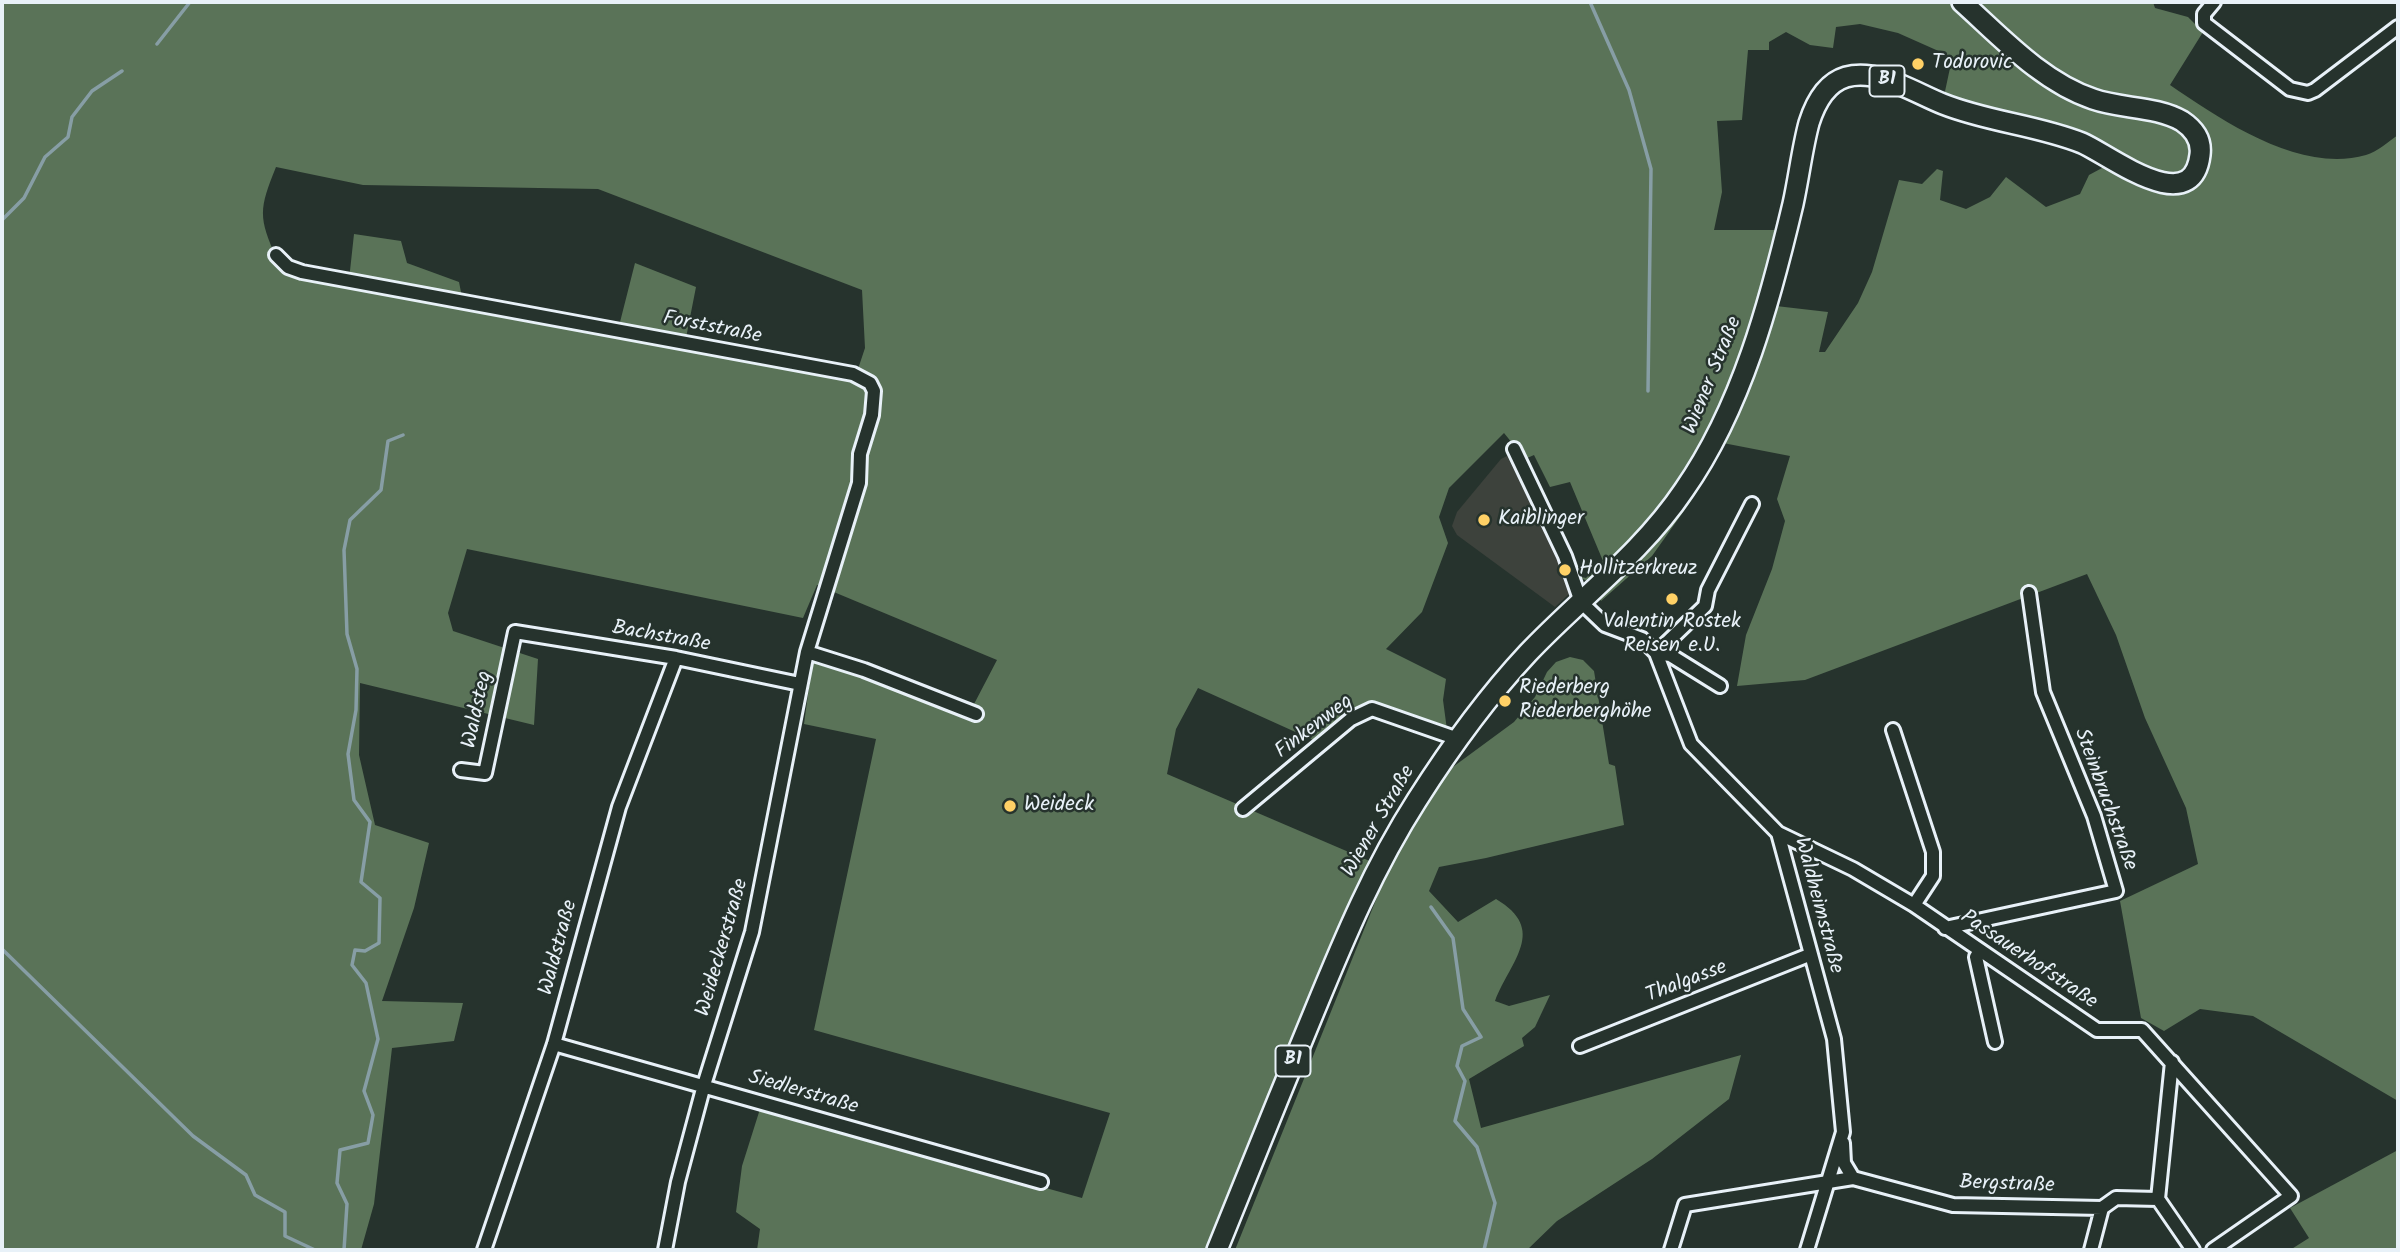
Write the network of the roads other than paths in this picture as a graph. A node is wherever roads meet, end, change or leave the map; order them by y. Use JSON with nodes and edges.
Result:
{"nodes":[{"id":1,"x":1962,"y":2,"type":"edge"},
{"id":2,"x":2214,"y":2,"type":"edge"},
{"id":3,"x":2398,"y":27,"type":"edge"},
{"id":4,"x":276,"y":255,"type":"dead end"},
{"id":5,"x":1514,"y":449,"type":"dead end"},
{"id":6,"x":1752,"y":504,"type":"dead end"},
{"id":7,"x":2029,"y":593,"type":"dead end"},
{"id":8,"x":1581,"y":602,"type":"junction"},
{"id":9,"x":515,"y":632,"type":"joint"},
{"id":10,"x":807,"y":652,"type":"junction"},
{"id":11,"x":1656,"y":653,"type":"junction"},
{"id":12,"x":676,"y":658,"type":"junction"},
{"id":13,"x":800,"y":684,"type":"junction"},
{"id":14,"x":1720,"y":686,"type":"dead end"},
{"id":15,"x":976,"y":714,"type":"dead end"},
{"id":16,"x":1893,"y":730,"type":"dead end"},
{"id":17,"x":1458,"y":739,"type":"junction"},
{"id":18,"x":461,"y":770,"type":"dead end"},
{"id":19,"x":1243,"y":808,"type":"dead end"},
{"id":20,"x":1778,"y":833,"type":"junction"},
{"id":21,"x":1914,"y":905,"type":"junction"},
{"id":22,"x":1945,"y":928,"type":"junction"},
{"id":23,"x":1979,"y":952,"type":"junction"},
{"id":24,"x":1809,"y":955,"type":"junction"},
{"id":25,"x":1994,"y":1042,"type":"dead end"},
{"id":26,"x":554,"y":1044,"type":"junction"},
{"id":27,"x":1580,"y":1046,"type":"dead end"},
{"id":28,"x":2172,"y":1062,"type":"junction"},
{"id":29,"x":704,"y":1085,"type":"junction"},
{"id":30,"x":1843,"y":1132,"type":"junction"},
{"id":31,"x":1853,"y":1178,"type":"junction"},
{"id":32,"x":1041,"y":1182,"type":"dead end"},
{"id":33,"x":1828,"y":1182,"type":"junction"},
{"id":34,"x":2158,"y":1199,"type":"junction"},
{"id":35,"x":2102,"y":1208,"type":"junction"},
{"id":36,"x":484,"y":1250,"type":"edge"},
{"id":37,"x":665,"y":1250,"type":"edge"},
{"id":38,"x":1217,"y":1250,"type":"edge"},
{"id":39,"x":1671,"y":1250,"type":"edge"},
{"id":40,"x":1807,"y":1250,"type":"edge"},
{"id":41,"x":2091,"y":1250,"type":"edge"},
{"id":42,"x":2193,"y":1250,"type":"edge"},
{"id":43,"x":2213,"y":1250,"type":"edge"}],
"edges":[{"from":1,"to":8,"type":"main road","name":"Wiener Straße","number":"B1"},
{"from":2,"to":3,"type":"street"},
{"from":4,"to":10,"type":"street","name":"Forststraße"},
{"from":5,"to":8,"type":"street"},
{"from":6,"to":11,"type":"street"},
{"from":7,"to":22,"type":"street","name":"Steinbruchstraße"},
{"from":8,"to":11,"type":"street"},
{"from":8,"to":17,"type":"main road","name":"Wiener Straße","number":"B1"},
{"from":9,"to":12,"type":"street","name":"Bachstraße"},
{"from":9,"to":18,"type":"street","name":"Waldsteg"},
{"from":10,"to":13,"type":"street","name":"Weideckerstraße"},
{"from":10,"to":15,"type":"street"},
{"from":11,"to":14,"type":"street"},
{"from":11,"to":20,"type":"street","name":"Waldheimstraße"},
{"from":12,"to":13,"type":"street","name":"Bachstraße"},
{"from":12,"to":26,"type":"street","name":"Waldstraße"},
{"from":13,"to":29,"type":"street","name":"Weideckerstraße"},
{"from":16,"to":21,"type":"street"},
{"from":17,"to":19,"type":"street","name":"Finkenweg"},
{"from":17,"to":38,"type":"main road","name":"Wiener Straße","number":"B1"},
{"from":20,"to":21,"type":"street","name":"Passauerhofstraße"},
{"from":20,"to":24,"type":"street","name":"Waldheimstraße"},
{"from":21,"to":22,"type":"street","name":"Passauerhofstraße"},
{"from":22,"to":23,"type":"street","name":"Passauerhofstraße"},
{"from":23,"to":25,"type":"street"},
{"from":23,"to":28,"type":"street","name":"Passauerhofstraße"},
{"from":24,"to":27,"type":"street","name":"Thalgasse"},
{"from":24,"to":30,"type":"street","name":"Waldheimstraße"},
{"from":26,"to":29,"type":"street","name":"Siedlerstraße"},
{"from":26,"to":36,"type":"street","name":"Waldstraße"},
{"from":28,"to":34,"type":"street"},
{"from":28,"to":43,"type":"street","name":"Passauerhofstraße"},
{"from":29,"to":32,"type":"street","name":"Siedlerstraße"},
{"from":29,"to":37,"type":"street","name":"Weideckerstraße"},
{"from":30,"to":31,"type":"street","name":"Waldheimstraße"},
{"from":30,"to":33,"type":"street","name":"Waldheimstraße"},
{"from":31,"to":33,"type":"street","name":"Bergstraße"},
{"from":31,"to":35,"type":"street","name":"Bergstraße"},
{"from":33,"to":39,"type":"street","name":"Bergstraße"},
{"from":33,"to":40,"type":"street","name":"Waldheimstraße"},
{"from":34,"to":35,"type":"street","name":"Bergstraße"},
{"from":34,"to":42,"type":"street"},
{"from":35,"to":41,"type":"street"}]}
